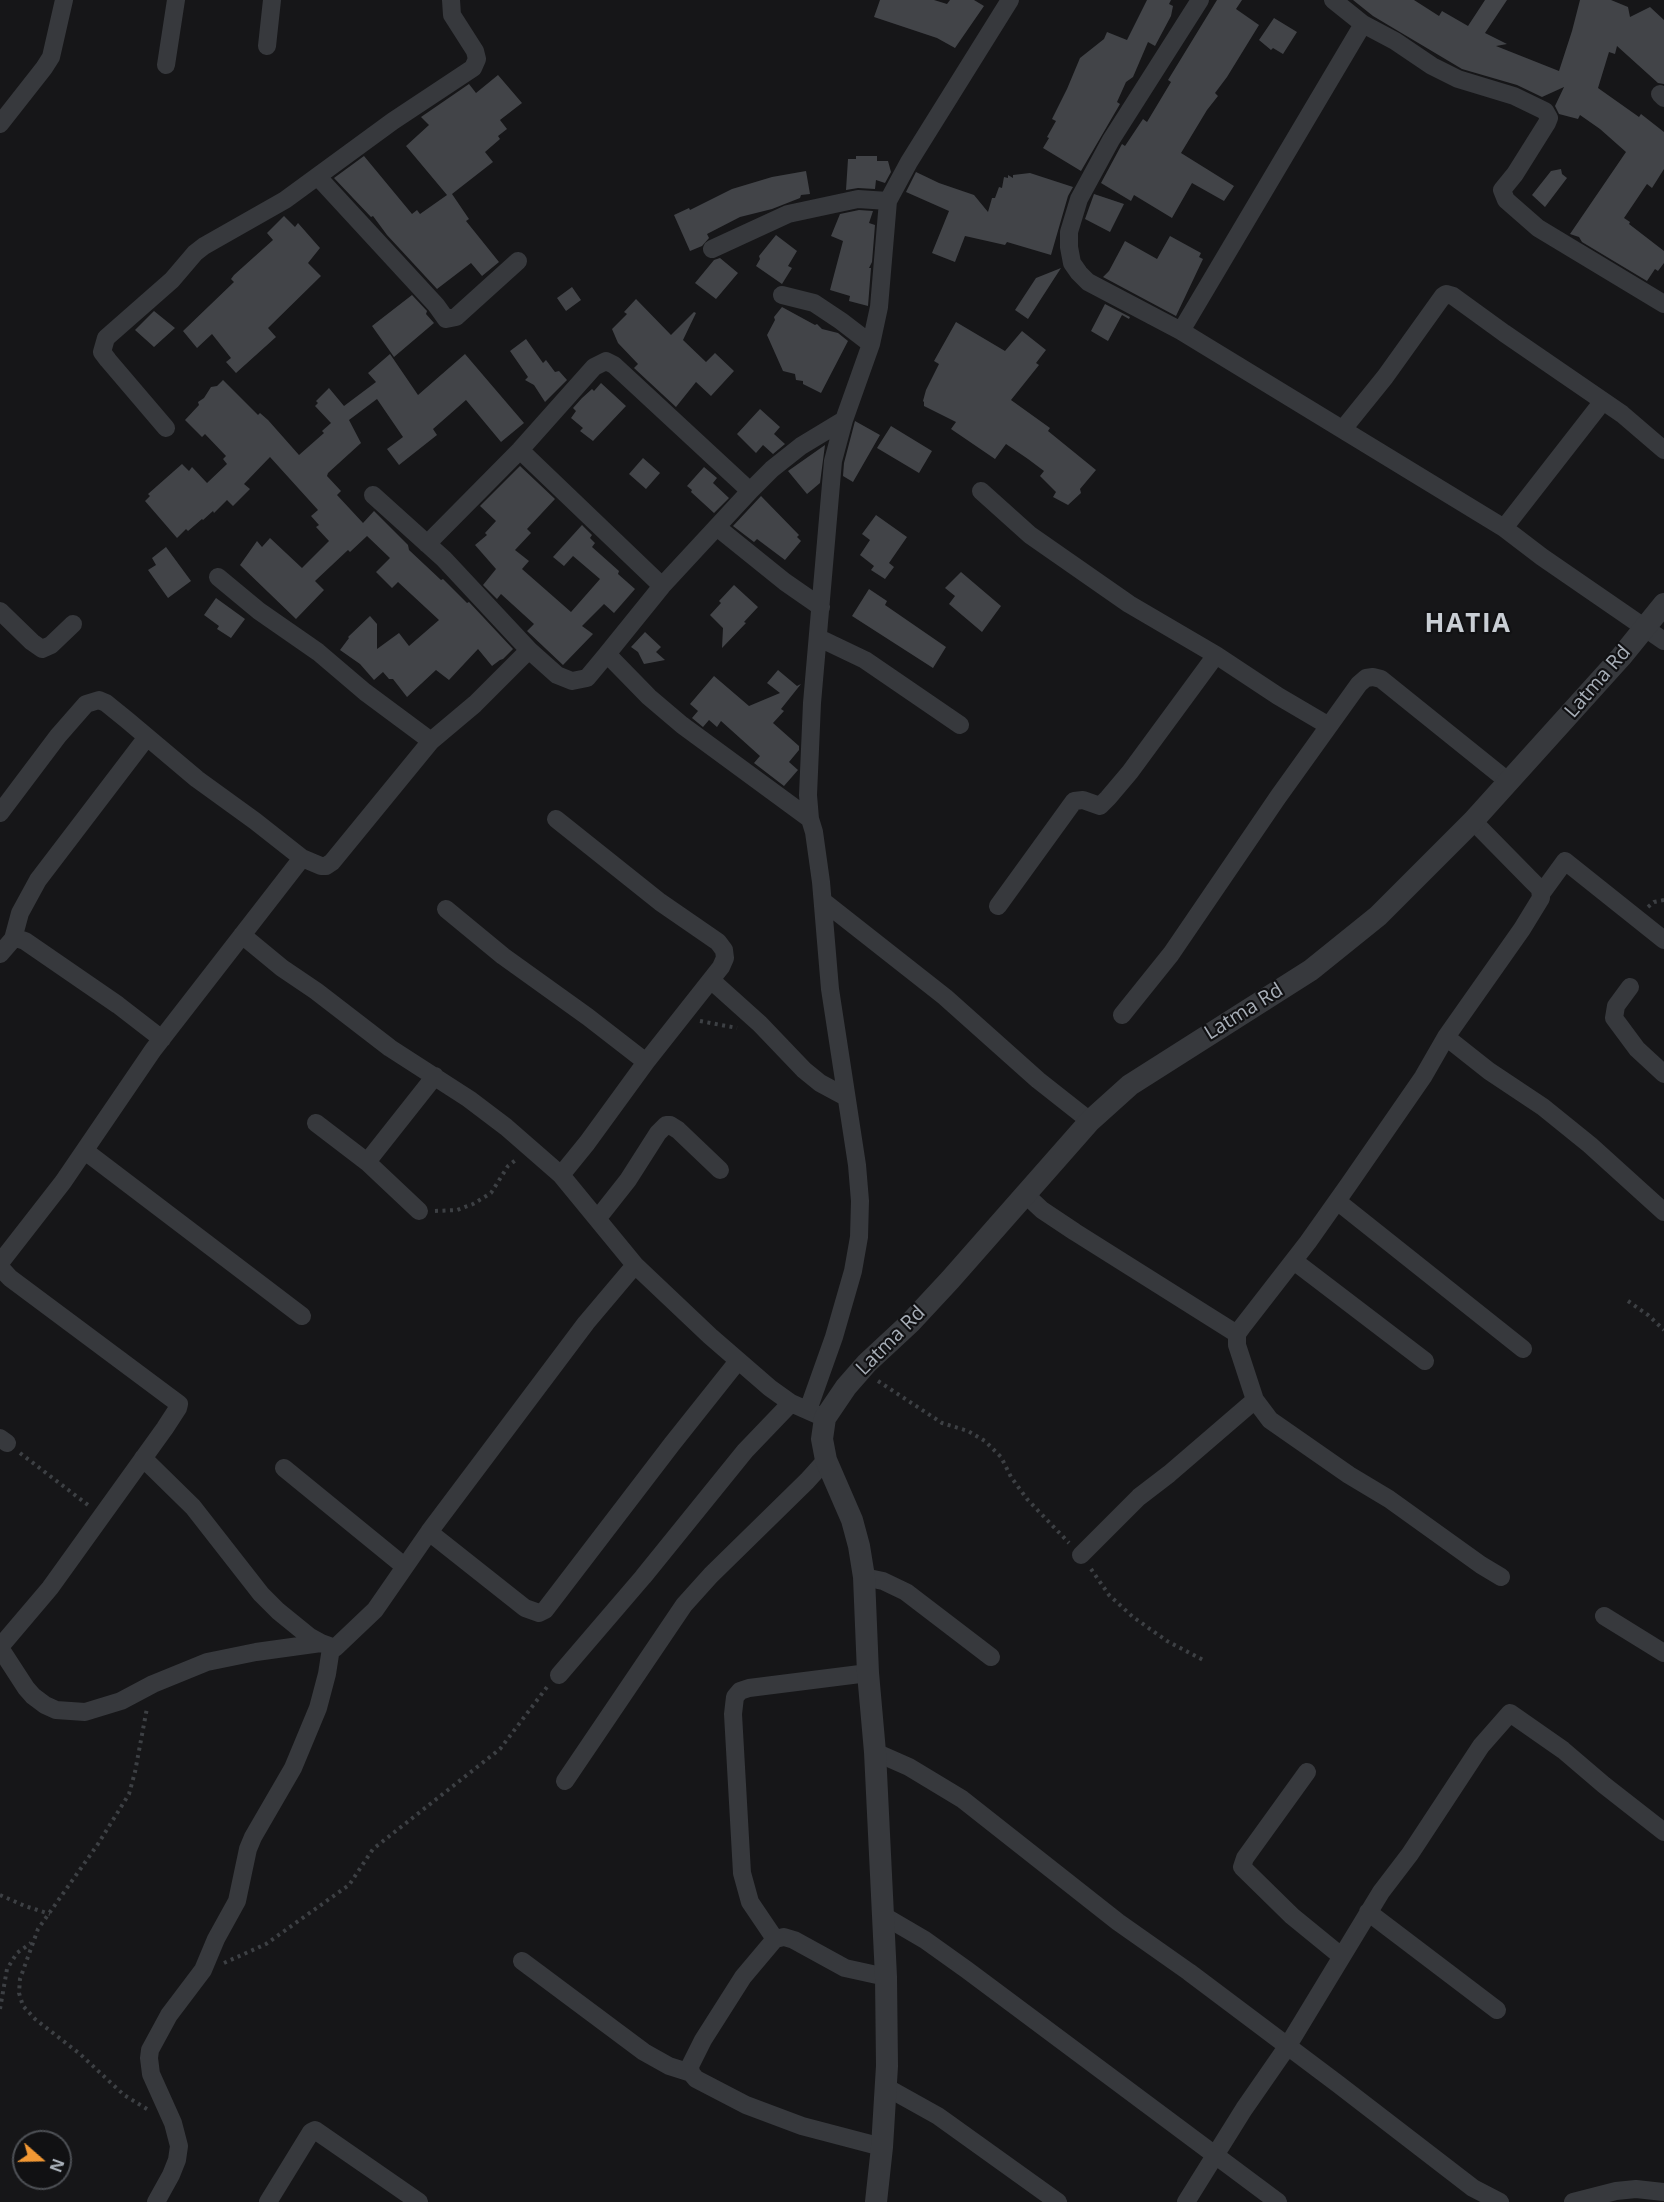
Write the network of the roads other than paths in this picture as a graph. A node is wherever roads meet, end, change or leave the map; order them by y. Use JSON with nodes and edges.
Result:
{"nodes":[{"id":1,"x":64,"y":0,"type":"edge"},
{"id":2,"x":176,"y":0,"type":"edge"},
{"id":3,"x":272,"y":0,"type":"edge"},
{"id":4,"x":451,"y":0,"type":"edge"},
{"id":5,"x":1010,"y":0,"type":"edge"},
{"id":6,"x":1200,"y":0,"type":"edge"},
{"id":7,"x":1333,"y":0,"type":"edge"},
{"id":8,"x":1363,"y":24,"type":"junction"},
{"id":9,"x":267,"y":46,"type":"dead end"},
{"id":10,"x":166,"y":65,"type":"dead end"},
{"id":11,"x":0,"y":123,"type":"edge"},
{"id":12,"x":318,"y":177,"type":"junction"},
{"id":13,"x":888,"y":201,"type":"junction"},
{"id":14,"x":712,"y":249,"type":"dead end"},
{"id":15,"x":518,"y":261,"type":"dead end"},
{"id":16,"x":782,"y":295,"type":"dead end"},
{"id":17,"x":1664,"y":304,"type":"edge"},
{"id":18,"x":1181,"y":330,"type":"junction"},
{"id":19,"x":872,"y":344,"type":"junction"},
{"id":20,"x":1603,"y":401,"type":"junction"},
{"id":21,"x":844,"y":420,"type":"junction"},
{"id":22,"x":166,"y":428,"type":"dead end"},
{"id":23,"x":1343,"y":429,"type":"junction"},
{"id":24,"x":520,"y":450,"type":"junction"},
{"id":25,"x":1664,"y":450,"type":"edge"},
{"id":26,"x":750,"y":491,"type":"junction"},
{"id":27,"x":981,"y":491,"type":"dead end"},
{"id":28,"x":373,"y":495,"type":"dead end"},
{"id":29,"x":718,"y":528,"type":"junction"},
{"id":30,"x":1504,"y":528,"type":"junction"},
{"id":31,"x":428,"y":544,"type":"junction"},
{"id":32,"x":218,"y":577,"type":"dead end"},
{"id":33,"x":662,"y":586,"type":"junction"},
{"id":34,"x":1664,"y":604,"type":"edge"},
{"id":35,"x":821,"y":607,"type":"junction"},
{"id":36,"x":0,"y":611,"type":"edge"},
{"id":37,"x":73,"y":624,"type":"dead end"},
{"id":38,"x":1644,"y":628,"type":"junction"},
{"id":39,"x":819,"y":638,"type":"junction"},
{"id":40,"x":1664,"y":641,"type":"edge"},
{"id":41,"x":529,"y":651,"type":"junction"},
{"id":42,"x":607,"y":654,"type":"junction"},
{"id":43,"x":1216,"y":655,"type":"junction"},
{"id":44,"x":960,"y":725,"type":"dead end"},
{"id":45,"x":1329,"y":726,"type":"junction"},
{"id":46,"x":147,"y":737,"type":"junction"},
{"id":47,"x":431,"y":741,"type":"junction"},
{"id":48,"x":1509,"y":782,"type":"junction"},
{"id":49,"x":0,"y":813,"type":"edge"},
{"id":50,"x":556,"y":819,"type":"dead end"},
{"id":51,"x":810,"y":819,"type":"junction"},
{"id":52,"x":1473,"y":821,"type":"junction"},
{"id":53,"x":302,"y":858,"type":"junction"},
{"id":54,"x":1542,"y":894,"type":"junction"},
{"id":55,"x":823,"y":901,"type":"junction"},
{"id":56,"x":998,"y":906,"type":"dead end"},
{"id":57,"x":446,"y":909,"type":"dead end"},
{"id":58,"x":242,"y":935,"type":"junction"},
{"id":59,"x":13,"y":939,"type":"junction"},
{"id":60,"x":1664,"y":940,"type":"edge"},
{"id":61,"x":0,"y":954,"type":"edge"},
{"id":62,"x":711,"y":980,"type":"junction"},
{"id":63,"x":1630,"y":987,"type":"dead end"},
{"id":64,"x":1122,"y":1015,"type":"dead end"},
{"id":65,"x":1446,"y":1037,"type":"junction"},
{"id":66,"x":162,"y":1039,"type":"junction"},
{"id":67,"x":645,"y":1062,"type":"junction"},
{"id":68,"x":1664,"y":1074,"type":"edge"},
{"id":69,"x":435,"y":1076,"type":"junction"},
{"id":70,"x":846,"y":1097,"type":"junction"},
{"id":71,"x":1090,"y":1121,"type":"junction"},
{"id":72,"x":316,"y":1123,"type":"dead end"},
{"id":73,"x":85,"y":1151,"type":"junction"},
{"id":74,"x":367,"y":1162,"type":"junction"},
{"id":75,"x":720,"y":1170,"type":"dead end"},
{"id":76,"x":561,"y":1175,"type":"junction"},
{"id":77,"x":1026,"y":1195,"type":"junction"},
{"id":78,"x":1337,"y":1202,"type":"junction"},
{"id":79,"x":419,"y":1211,"type":"road end"},
{"id":80,"x":1664,"y":1212,"type":"edge"},
{"id":81,"x":598,"y":1218,"type":"junction"},
{"id":82,"x":1294,"y":1260,"type":"junction"},
{"id":83,"x":0,"y":1265,"type":"edge"},
{"id":84,"x":636,"y":1265,"type":"junction"},
{"id":85,"x":302,"y":1316,"type":"dead end"},
{"id":86,"x":1237,"y":1334,"type":"junction"},
{"id":87,"x":1523,"y":1349,"type":"dead end"},
{"id":88,"x":738,"y":1361,"type":"junction"},
{"id":89,"x":1425,"y":1361,"type":"dead end"},
{"id":90,"x":1255,"y":1400,"type":"junction"},
{"id":91,"x":791,"y":1403,"type":"junction"},
{"id":92,"x":817,"y":1414,"type":"junction"},
{"id":93,"x":143,"y":1458,"type":"junction"},
{"id":94,"x":826,"y":1460,"type":"junction"},
{"id":95,"x":284,"y":1468,"type":"dead end"},
{"id":96,"x":429,"y":1532,"type":"junction"},
{"id":97,"x":1081,"y":1555,"type":"road end"},
{"id":98,"x":404,"y":1566,"type":"junction"},
{"id":99,"x":864,"y":1577,"type":"junction"},
{"id":100,"x":1501,"y":1577,"type":"dead end"},
{"id":101,"x":1604,"y":1616,"type":"dead end"},
{"id":102,"x":326,"y":1646,"type":"junction"},
{"id":103,"x":0,"y":1647,"type":"edge"},
{"id":104,"x":1664,"y":1653,"type":"edge"},
{"id":105,"x":991,"y":1657,"type":"dead end"},
{"id":106,"x":868,"y":1673,"type":"junction"},
{"id":107,"x":559,"y":1674,"type":"road end"},
{"id":108,"x":875,"y":1752,"type":"junction"},
{"id":109,"x":1307,"y":1772,"type":"dead end"},
{"id":110,"x":565,"y":1781,"type":"dead end"},
{"id":111,"x":1662,"y":1826,"type":"edge"},
{"id":112,"x":1368,"y":1912,"type":"junction"},
{"id":113,"x":884,"y":1916,"type":"junction"},
{"id":114,"x":775,"y":1939,"type":"junction"},
{"id":115,"x":1341,"y":1956,"type":"junction"},
{"id":116,"x":522,"y":1961,"type":"dead end"},
{"id":117,"x":886,"y":1977,"type":"junction"},
{"id":118,"x":1497,"y":2010,"type":"dead end"},
{"id":119,"x":1287,"y":2047,"type":"junction"},
{"id":120,"x":691,"y":2073,"type":"junction"},
{"id":121,"x":886,"y":2087,"type":"junction"},
{"id":122,"x":882,"y":2146,"type":"junction"},
{"id":123,"x":1216,"y":2155,"type":"junction"},
{"id":124,"x":1664,"y":2192,"type":"edge"},
{"id":125,"x":156,"y":2202,"type":"edge"},
{"id":126,"x":268,"y":2202,"type":"edge"},
{"id":127,"x":418,"y":2202,"type":"edge"},
{"id":128,"x":876,"y":2202,"type":"edge"},
{"id":129,"x":1058,"y":2202,"type":"edge"},
{"id":130,"x":1186,"y":2202,"type":"edge"},
{"id":131,"x":1278,"y":2202,"type":"edge"},
{"id":132,"x":1500,"y":2202,"type":"edge"},
{"id":133,"x":1573,"y":2202,"type":"edge"}],
"edges":[{"from":1,"to":11,"type":"street"},
{"from":2,"to":10,"type":"street"},
{"from":3,"to":9,"type":"street"},
{"from":4,"to":12,"type":"street"},
{"from":5,"to":13,"type":"street"},
{"from":6,"to":18,"type":"street"},
{"from":7,"to":8,"type":"street"},
{"from":8,"to":17,"type":"street"},
{"from":8,"to":18,"type":"street"},
{"from":12,"to":15,"type":"street"},
{"from":12,"to":22,"type":"street"},
{"from":13,"to":14,"type":"street"},
{"from":13,"to":19,"type":"street"},
{"from":16,"to":19,"type":"street"},
{"from":18,"to":23,"type":"street"},
{"from":19,"to":21,"type":"street"},
{"from":20,"to":23,"type":"street"},
{"from":20,"to":25,"type":"street"},
{"from":20,"to":30,"type":"street"},
{"from":21,"to":26,"type":"street"},
{"from":21,"to":35,"type":"street"},
{"from":23,"to":30,"type":"street"},
{"from":24,"to":26,"type":"street"},
{"from":24,"to":31,"type":"street"},
{"from":24,"to":33,"type":"street"},
{"from":26,"to":29,"type":"street"},
{"from":27,"to":43,"type":"street"},
{"from":28,"to":31,"type":"street"},
{"from":29,"to":33,"type":"street"},
{"from":29,"to":35,"type":"street"},
{"from":30,"to":38,"type":"street"},
{"from":31,"to":41,"type":"street"},
{"from":32,"to":47,"type":"street"},
{"from":33,"to":42,"type":"street"},
{"from":34,"to":38,"type":"street","name":"Latma Rd"},
{"from":35,"to":39,"type":"street"},
{"from":36,"to":37,"type":"street"},
{"from":38,"to":40,"type":"street"},
{"from":38,"to":48,"type":"street","name":"Latma Rd"},
{"from":39,"to":44,"type":"street"},
{"from":39,"to":51,"type":"street"},
{"from":41,"to":42,"type":"street"},
{"from":41,"to":47,"type":"street"},
{"from":42,"to":51,"type":"street"},
{"from":43,"to":45,"type":"street"},
{"from":43,"to":56,"type":"street"},
{"from":45,"to":48,"type":"street"},
{"from":45,"to":64,"type":"street"},
{"from":46,"to":49,"type":"street"},
{"from":46,"to":53,"type":"street"},
{"from":46,"to":59,"type":"street"},
{"from":47,"to":53,"type":"street"},
{"from":48,"to":52,"type":"street","name":"Latma Rd"},
{"from":50,"to":62,"type":"street"},
{"from":51,"to":55,"type":"street"},
{"from":52,"to":54,"type":"street"},
{"from":52,"to":71,"type":"street","name":"Latma Rd"},
{"from":53,"to":58,"type":"street"},
{"from":54,"to":60,"type":"street"},
{"from":54,"to":65,"type":"street"},
{"from":55,"to":70,"type":"street"},
{"from":55,"to":71,"type":"street"},
{"from":57,"to":67,"type":"street"},
{"from":58,"to":66,"type":"street"},
{"from":58,"to":69,"type":"street"},
{"from":59,"to":61,"type":"street"},
{"from":59,"to":66,"type":"street"},
{"from":62,"to":67,"type":"street"},
{"from":62,"to":70,"type":"street"},
{"from":63,"to":68,"type":"street"},
{"from":65,"to":78,"type":"street"},
{"from":65,"to":80,"type":"street"},
{"from":66,"to":73,"type":"street"},
{"from":67,"to":76,"type":"street"},
{"from":69,"to":74,"type":"street"},
{"from":69,"to":76,"type":"street"},
{"from":70,"to":92,"type":"street"},
{"from":71,"to":77,"type":"street","name":"Latma Rd"},
{"from":72,"to":74,"type":"street"},
{"from":73,"to":83,"type":"street"},
{"from":73,"to":85,"type":"street"},
{"from":74,"to":79,"type":"street"},
{"from":75,"to":81,"type":"street"},
{"from":76,"to":81,"type":"street"},
{"from":77,"to":86,"type":"street"},
{"from":77,"to":92,"type":"street","name":"Latma Rd"},
{"from":78,"to":82,"type":"street"},
{"from":78,"to":87,"type":"street"},
{"from":81,"to":84,"type":"street"},
{"from":82,"to":86,"type":"street"},
{"from":82,"to":89,"type":"street"},
{"from":83,"to":93,"type":"street"},
{"from":84,"to":88,"type":"street"},
{"from":84,"to":96,"type":"street"},
{"from":86,"to":90,"type":"street"},
{"from":88,"to":91,"type":"street"},
{"from":88,"to":96,"type":"street"},
{"from":90,"to":97,"type":"street"},
{"from":90,"to":100,"type":"street"},
{"from":91,"to":92,"type":"street"},
{"from":91,"to":107,"type":"street"},
{"from":92,"to":94,"type":"street"},
{"from":93,"to":102,"type":"street"},
{"from":93,"to":103,"type":"street"},
{"from":94,"to":99,"type":"street"},
{"from":94,"to":110,"type":"street"},
{"from":95,"to":98,"type":"street"},
{"from":96,"to":98,"type":"street"},
{"from":98,"to":102,"type":"street"},
{"from":99,"to":105,"type":"street"},
{"from":99,"to":106,"type":"street"},
{"from":101,"to":104,"type":"street"},
{"from":102,"to":103,"type":"street"},
{"from":102,"to":125,"type":"street"},
{"from":106,"to":108,"type":"street"},
{"from":106,"to":114,"type":"street"},
{"from":108,"to":113,"type":"street"},
{"from":108,"to":119,"type":"street"},
{"from":109,"to":115,"type":"street"},
{"from":111,"to":112,"type":"street"},
{"from":112,"to":115,"type":"street"},
{"from":112,"to":118,"type":"street"},
{"from":113,"to":117,"type":"street"},
{"from":113,"to":123,"type":"street"},
{"from":114,"to":117,"type":"street"},
{"from":114,"to":120,"type":"street"},
{"from":115,"to":119,"type":"street"},
{"from":116,"to":120,"type":"street"},
{"from":117,"to":121,"type":"street"},
{"from":119,"to":123,"type":"street"},
{"from":119,"to":132,"type":"street"},
{"from":120,"to":122,"type":"street"},
{"from":121,"to":122,"type":"street"},
{"from":121,"to":129,"type":"street"},
{"from":122,"to":128,"type":"street"},
{"from":123,"to":130,"type":"street"},
{"from":123,"to":131,"type":"street"},
{"from":124,"to":133,"type":"street"},
{"from":126,"to":127,"type":"street"}]}
